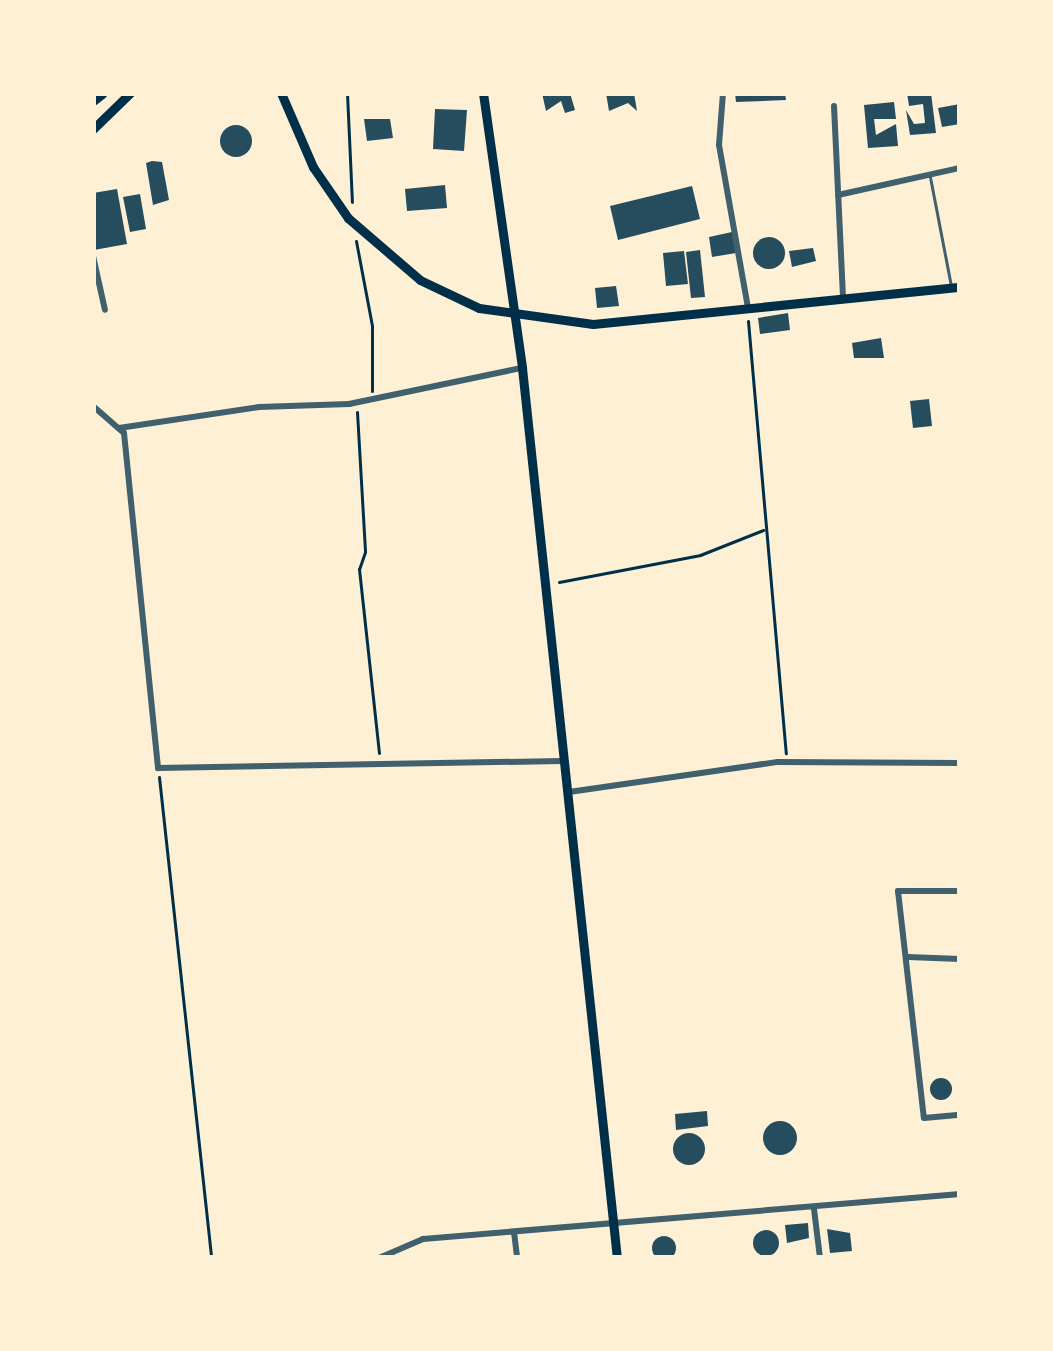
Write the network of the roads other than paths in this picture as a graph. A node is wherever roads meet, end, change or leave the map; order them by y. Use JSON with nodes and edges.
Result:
{"nodes":[{"id":1,"x":102,"y":93,"type":"edge"},
{"id":2,"x":130,"y":93,"type":"edge"},
{"id":3,"x":281,"y":93,"type":"edge"},
{"id":4,"x":388,"y":93,"type":"edge"},
{"id":5,"x":723,"y":93,"type":"edge"},
{"id":6,"x":486,"y":94,"type":"edge"},
{"id":7,"x":93,"y":100,"type":"edge"},
{"id":8,"x":834,"y":106,"type":"dead end"},
{"id":9,"x":93,"y":129,"type":"edge"},
{"id":10,"x":960,"y":169,"type":"edge"},
{"id":11,"x":929,"y":176,"type":"junction"},
{"id":12,"x":838,"y":196,"type":"junction"},
{"id":13,"x":93,"y":256,"type":"edge"},
{"id":14,"x":956,"y":287,"type":"edge"},
{"id":15,"x":843,"y":297,"type":"junction"},
{"id":16,"x":748,"y":307,"type":"junction"},
{"id":17,"x":105,"y":310,"type":"dead end"},
{"id":18,"x":515,"y":319,"type":"junction"},
{"id":19,"x":522,"y":368,"type":"junction"},
{"id":20,"x":93,"y":406,"type":"edge"},
{"id":21,"x":117,"y":429,"type":"junction"},
{"id":22,"x":562,"y":761,"type":"junction"},
{"id":23,"x":960,"y":763,"type":"edge"},
{"id":24,"x":565,"y":793,"type":"junction"},
{"id":25,"x":960,"y":891,"type":"edge"},
{"id":26,"x":908,"y":957,"type":"junction"},
{"id":27,"x":960,"y":959,"type":"edge"},
{"id":28,"x":960,"y":1122,"type":"edge"},
{"id":29,"x":960,"y":1194,"type":"edge"},
{"id":30,"x":814,"y":1209,"type":"junction"},
{"id":31,"x":613,"y":1225,"type":"junction"},
{"id":32,"x":514,"y":1232,"type":"junction"},
{"id":33,"x":379,"y":1258,"type":"edge"},
{"id":34,"x":517,"y":1258,"type":"edge"},
{"id":35,"x":617,"y":1258,"type":"edge"},
{"id":36,"x":820,"y":1258,"type":"edge"}],
"edges":[{"from":1,"to":7,"type":"highway"},
{"from":2,"to":9,"type":"main road"},
{"from":3,"to":18,"type":"main road"},
{"from":4,"to":6,"type":"street"},
{"from":5,"to":16,"type":"street"},
{"from":6,"to":18,"type":"main road"},
{"from":8,"to":12,"type":"street"},
{"from":10,"to":11,"type":"street"},
{"from":11,"to":12,"type":"street"},
{"from":11,"to":14,"type":"lane"},
{"from":12,"to":15,"type":"street"},
{"from":13,"to":17,"type":"street"},
{"from":14,"to":15,"type":"main road"},
{"from":15,"to":16,"type":"main road"},
{"from":16,"to":18,"type":"main road"},
{"from":18,"to":19,"type":"main road"},
{"from":19,"to":21,"type":"street"},
{"from":19,"to":22,"type":"main road"},
{"from":20,"to":21,"type":"street"},
{"from":21,"to":22,"type":"street"},
{"from":22,"to":24,"type":"main road"},
{"from":23,"to":24,"type":"street"},
{"from":24,"to":31,"type":"main road"},
{"from":25,"to":26,"type":"street"},
{"from":26,"to":27,"type":"street"},
{"from":26,"to":28,"type":"street"},
{"from":29,"to":30,"type":"street"},
{"from":30,"to":31,"type":"street"},
{"from":30,"to":36,"type":"street"},
{"from":31,"to":32,"type":"street"},
{"from":31,"to":35,"type":"main road"},
{"from":32,"to":33,"type":"street"},
{"from":32,"to":34,"type":"street"}]}
